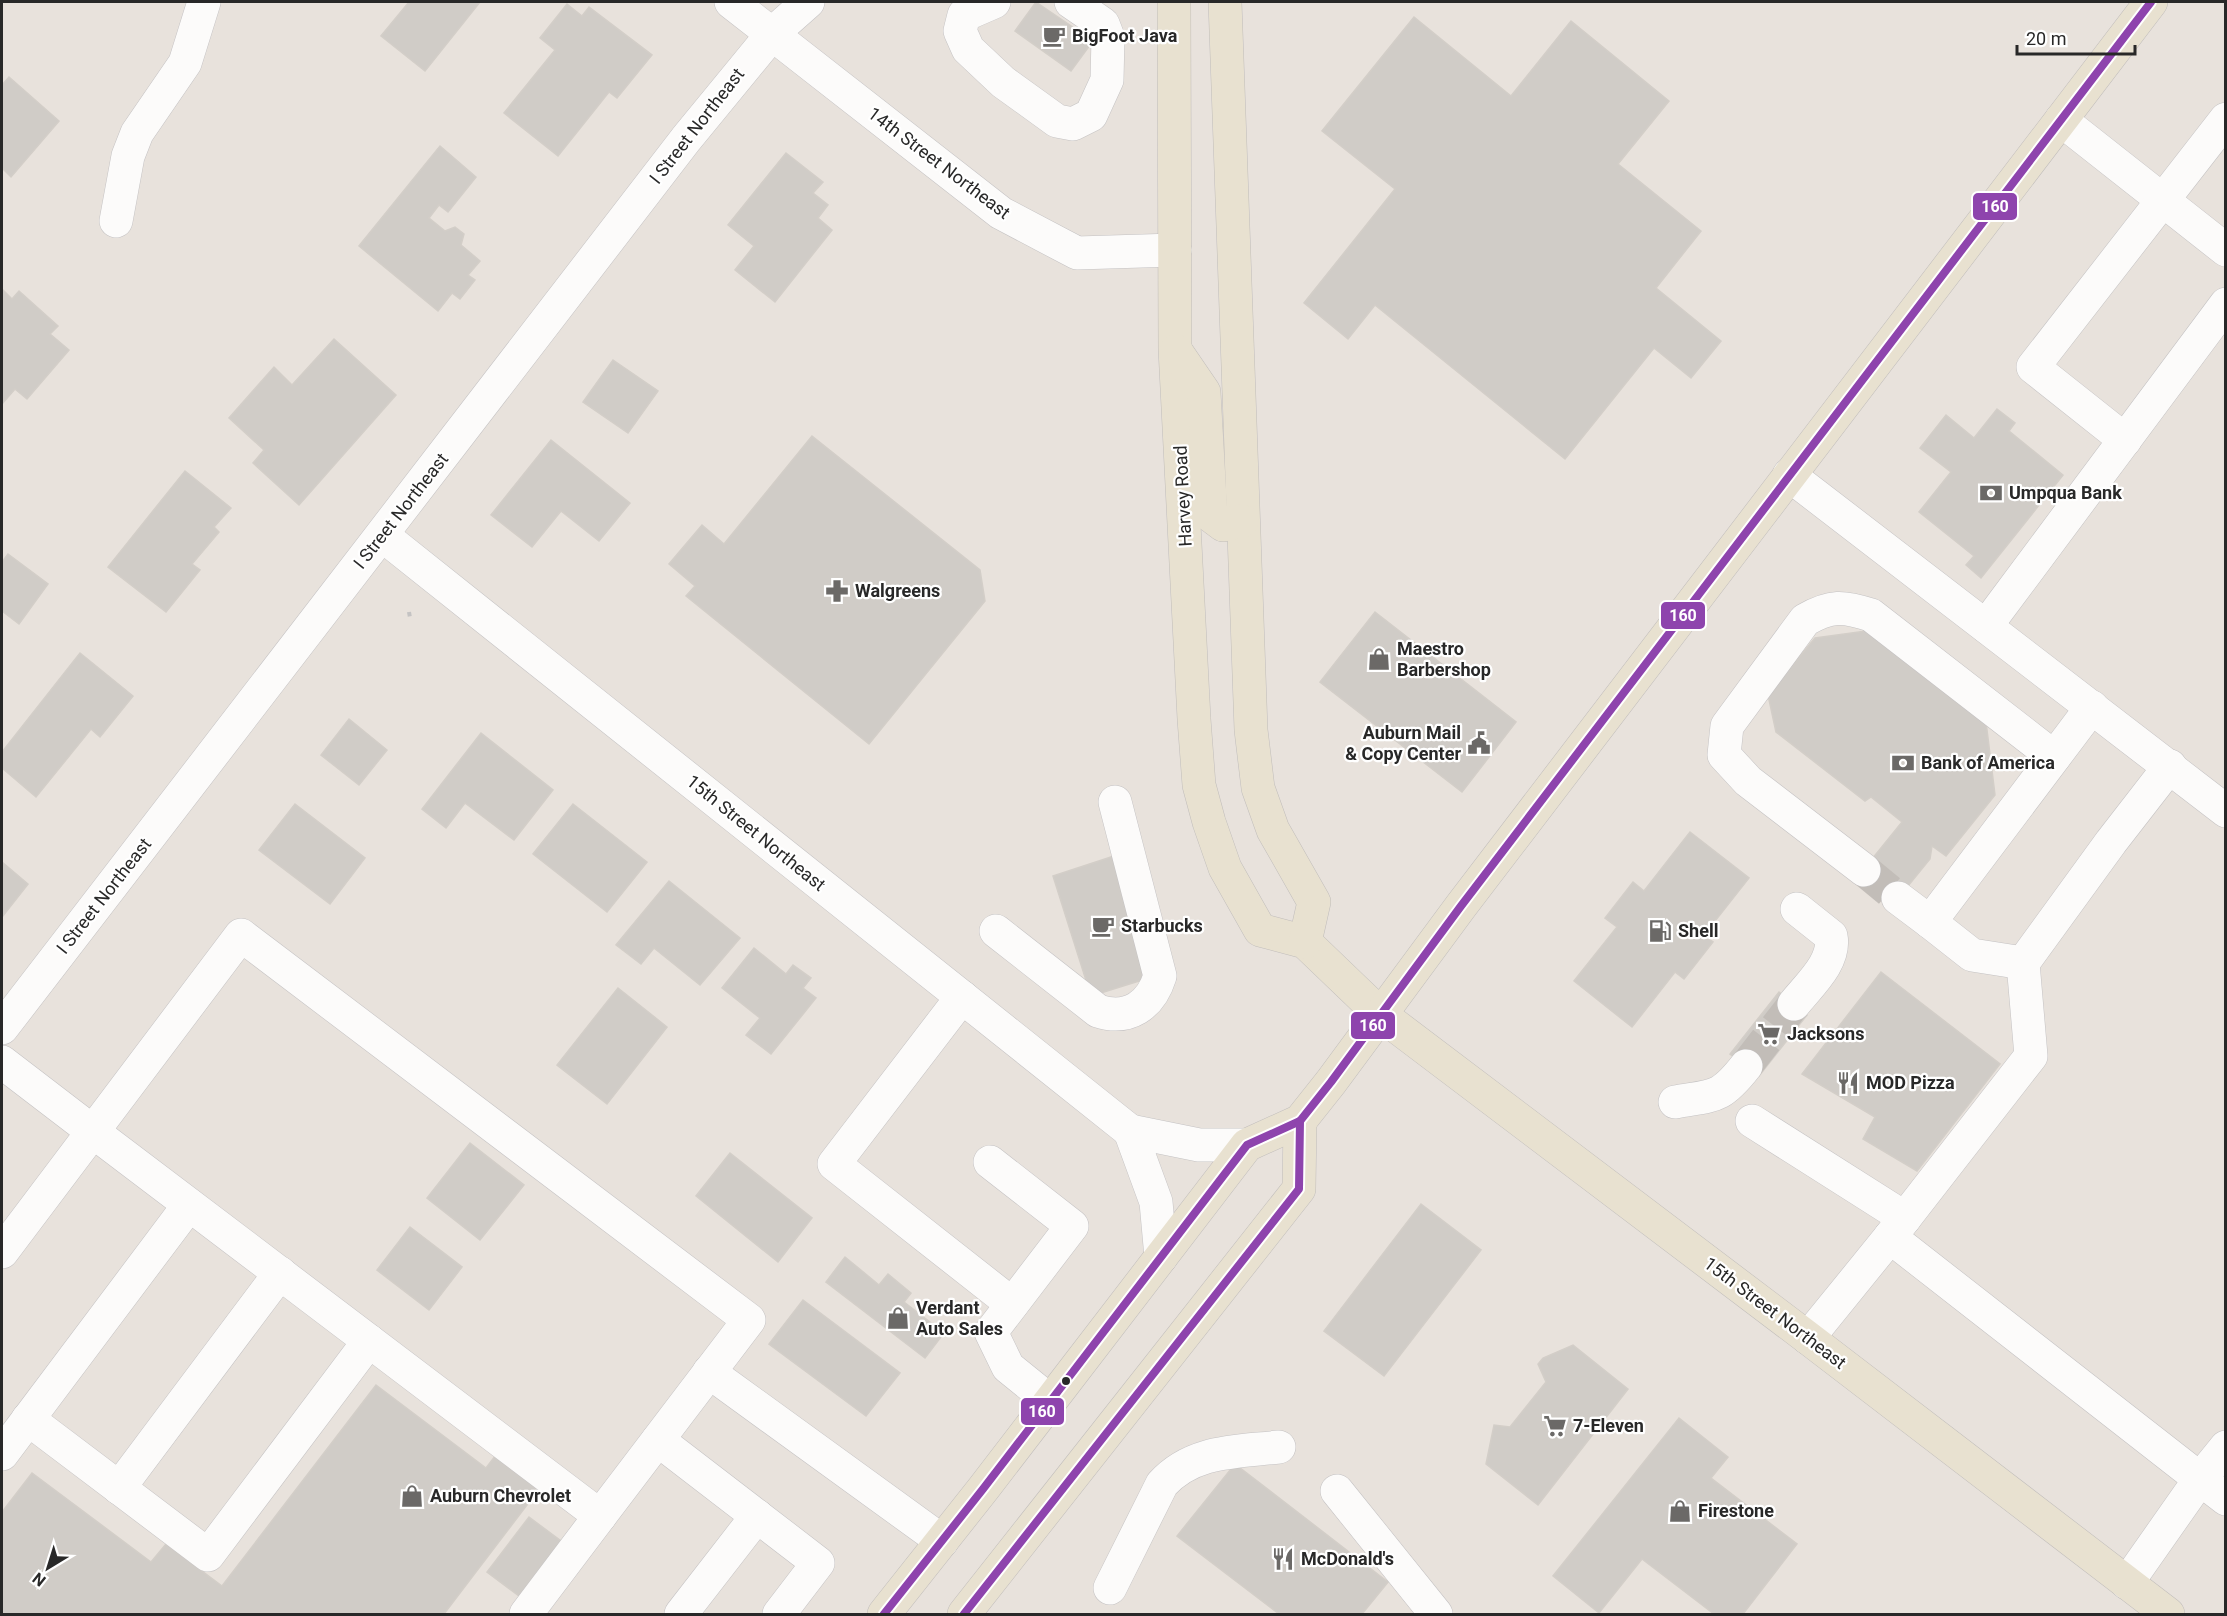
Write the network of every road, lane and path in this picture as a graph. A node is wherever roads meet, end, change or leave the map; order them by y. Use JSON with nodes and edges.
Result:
{"nodes":[{"id":1,"x":204,"y":2,"type":"edge"},
{"id":2,"x":731,"y":2,"type":"edge"},
{"id":3,"x":808,"y":2,"type":"edge"},
{"id":4,"x":994,"y":2,"type":"edge"},
{"id":5,"x":1071,"y":2,"type":"edge"},
{"id":6,"x":1174,"y":2,"type":"edge"},
{"id":7,"x":1225,"y":2,"type":"edge"},
{"id":8,"x":2151,"y":2,"type":"edge"},
{"id":9,"x":772,"y":33,"type":"junction"},
{"id":10,"x":2226,"y":119,"type":"edge"},
{"id":11,"x":2061,"y":120,"type":"junction"},
{"id":12,"x":2163,"y":201,"type":"junction"},
{"id":13,"x":116,"y":221,"type":"dead end"},
{"id":14,"x":1175,"y":250,"type":"junction"},
{"id":15,"x":2226,"y":250,"type":"edge"},
{"id":16,"x":2226,"y":304,"type":"edge"},
{"id":17,"x":1175,"y":349,"type":"junction"},
{"id":18,"x":2125,"y":440,"type":"junction"},
{"id":19,"x":1789,"y":475,"type":"junction"},
{"id":20,"x":1242,"y":521,"type":"junction"},
{"id":21,"x":382,"y":535,"type":"junction"},
{"id":22,"x":1986,"y":626,"type":"junction"},
{"id":23,"x":2092,"y":707,"type":"junction"},
{"id":24,"x":2054,"y":757,"type":"junction"},
{"id":25,"x":2170,"y":766,"type":"junction"},
{"id":26,"x":1115,"y":802,"type":"dead end"},
{"id":27,"x":2226,"y":811,"type":"edge"},
{"id":28,"x":1864,"y":870,"type":"tunnel mouth"},
{"id":29,"x":1898,"y":898,"type":"tunnel mouth"},
{"id":30,"x":1797,"y":909,"type":"dead end"},
{"id":31,"x":1930,"y":922,"type":"junction"},
{"id":32,"x":996,"y":931,"type":"dead end"},
{"id":33,"x":1305,"y":942,"type":"junction"},
{"id":34,"x":2023,"y":963,"type":"junction"},
{"id":35,"x":962,"y":997,"type":"junction"},
{"id":36,"x":1794,"y":1004,"type":"tunnel mouth"},
{"id":37,"x":1380,"y":1014,"type":"junction"},
{"id":38,"x":2,"y":1029,"type":"edge"},
{"id":39,"x":2,"y":1062,"type":"edge"},
{"id":40,"x":1746,"y":1066,"type":"tunnel mouth"},
{"id":41,"x":1675,"y":1102,"type":"dead end"},
{"id":42,"x":1300,"y":1121,"type":"junction"},
{"id":43,"x":1752,"y":1121,"type":"dead end"},
{"id":44,"x":92,"y":1131,"type":"junction"},
{"id":45,"x":1130,"y":1131,"type":"junction"},
{"id":46,"x":1247,"y":1145,"type":"junction"},
{"id":47,"x":990,"y":1162,"type":"dead end"},
{"id":48,"x":189,"y":1205,"type":"junction"},
{"id":49,"x":1897,"y":1227,"type":"junction"},
{"id":50,"x":2,"y":1252,"type":"edge"},
{"id":51,"x":1161,"y":1257,"type":"junction"},
{"id":52,"x":280,"y":1273,"type":"junction"},
{"id":53,"x":1012,"y":1304,"type":"junction"},
{"id":54,"x":1808,"y":1338,"type":"junction"},
{"id":55,"x":369,"y":1341,"type":"junction"},
{"id":56,"x":709,"y":1372,"type":"junction"},
{"id":57,"x":1050,"y":1401,"type":"junction"},
{"id":58,"x":27,"y":1419,"type":"junction"},
{"id":59,"x":658,"y":1440,"type":"junction"},
{"id":60,"x":2226,"y":1447,"type":"edge"},
{"id":61,"x":1279,"y":1448,"type":"dead end"},
{"id":62,"x":2,"y":1454,"type":"edge"},
{"id":63,"x":2200,"y":1479,"type":"junction"},
{"id":64,"x":119,"y":1488,"type":"junction"},
{"id":65,"x":1336,"y":1491,"type":"dead end"},
{"id":66,"x":2226,"y":1499,"type":"edge"},
{"id":67,"x":600,"y":1516,"type":"junction"},
{"id":68,"x":757,"y":1516,"type":"junction"},
{"id":69,"x":942,"y":1541,"type":"junction"},
{"id":70,"x":2127,"y":1583,"type":"junction"},
{"id":71,"x":1110,"y":1588,"type":"dead end"},
{"id":72,"x":1412,"y":1601,"type":"edge"},
{"id":73,"x":526,"y":1614,"type":"edge"},
{"id":74,"x":681,"y":1614,"type":"edge"},
{"id":75,"x":779,"y":1614,"type":"edge"},
{"id":76,"x":884,"y":1614,"type":"edge"},
{"id":77,"x":964,"y":1614,"type":"edge"},
{"id":78,"x":1436,"y":1614,"type":"edge"},
{"id":79,"x":2168,"y":1614,"type":"edge"}],
"edges":[{"from":1,"to":13,"type":"street"},
{"from":2,"to":9,"type":"street","name":"14th Street Northeast"},
{"from":3,"to":9,"type":"street","name":"I Street Northeast"},
{"from":4,"to":5,"type":"street"},
{"from":6,"to":14,"type":"main road","name":"Harvey Road"},
{"from":7,"to":20,"type":"main road"},
{"from":8,"to":11,"type":"main road"},
{"from":9,"to":14,"type":"street","name":"14th Street Northeast"},
{"from":9,"to":21,"type":"street","name":"I Street Northeast"},
{"from":10,"to":12,"type":"street"},
{"from":11,"to":12,"type":"street"},
{"from":11,"to":19,"type":"main road"},
{"from":12,"to":15,"type":"street"},
{"from":12,"to":18,"type":"street"},
{"from":14,"to":17,"type":"main road","name":"Harvey Road"},
{"from":16,"to":18,"type":"street"},
{"from":17,"to":20,"type":"main road"},
{"from":17,"to":33,"type":"main road","name":"Harvey Road"},
{"from":18,"to":22,"type":"street"},
{"from":19,"to":22,"type":"street"},
{"from":19,"to":37,"type":"main road"},
{"from":20,"to":33,"type":"main road"},
{"from":21,"to":35,"type":"street","name":"15th Street Northeast"},
{"from":21,"to":38,"type":"street","name":"I Street Northeast"},
{"from":22,"to":23,"type":"street"},
{"from":23,"to":24,"type":"street"},
{"from":23,"to":25,"type":"street"},
{"from":24,"to":28,"type":"street"},
{"from":24,"to":31,"type":"street"},
{"from":25,"to":27,"type":"street"},
{"from":25,"to":34,"type":"street"},
{"from":26,"to":32,"type":"street"},
{"from":29,"to":31,"type":"street"},
{"from":30,"to":36,"type":"street"},
{"from":31,"to":34,"type":"street"},
{"from":33,"to":37,"type":"main road","name":"Harvey Road"},
{"from":34,"to":49,"type":"street"},
{"from":35,"to":45,"type":"street","name":"15th Street Northeast"},
{"from":35,"to":53,"type":"street"},
{"from":37,"to":42,"type":"main road"},
{"from":37,"to":54,"type":"main road","name":"15th Street Northeast"},
{"from":39,"to":44,"type":"street"},
{"from":40,"to":41,"type":"street"},
{"from":42,"to":46,"type":"main road"},
{"from":42,"to":77,"type":"main road"},
{"from":43,"to":49,"type":"street"},
{"from":44,"to":48,"type":"street"},
{"from":44,"to":50,"type":"street"},
{"from":44,"to":56,"type":"street"},
{"from":45,"to":46,"type":"street","name":"15th Street Northeast"},
{"from":45,"to":51,"type":"street"},
{"from":46,"to":51,"type":"main road"},
{"from":47,"to":53,"type":"street"},
{"from":48,"to":52,"type":"street"},
{"from":48,"to":58,"type":"street"},
{"from":49,"to":54,"type":"street"},
{"from":49,"to":63,"type":"street"},
{"from":51,"to":57,"type":"main road"},
{"from":52,"to":55,"type":"street"},
{"from":52,"to":64,"type":"street"},
{"from":53,"to":57,"type":"street"},
{"from":54,"to":70,"type":"main road","name":"15th Street Northeast"},
{"from":55,"to":64,"type":"street"},
{"from":55,"to":67,"type":"street"},
{"from":56,"to":59,"type":"street"},
{"from":56,"to":69,"type":"street"},
{"from":57,"to":69,"type":"main road"},
{"from":58,"to":62,"type":"street"},
{"from":58,"to":64,"type":"street"},
{"from":59,"to":67,"type":"street"},
{"from":59,"to":68,"type":"street"},
{"from":60,"to":63,"type":"street"},
{"from":61,"to":71,"type":"street"},
{"from":63,"to":66,"type":"street"},
{"from":63,"to":70,"type":"street"},
{"from":65,"to":72,"type":"street"},
{"from":67,"to":73,"type":"street"},
{"from":68,"to":74,"type":"street"},
{"from":68,"to":75,"type":"street"},
{"from":69,"to":76,"type":"main road"},
{"from":70,"to":79,"type":"main road","name":"15th Street Northeast"},
{"from":72,"to":78,"type":"street"}]}
